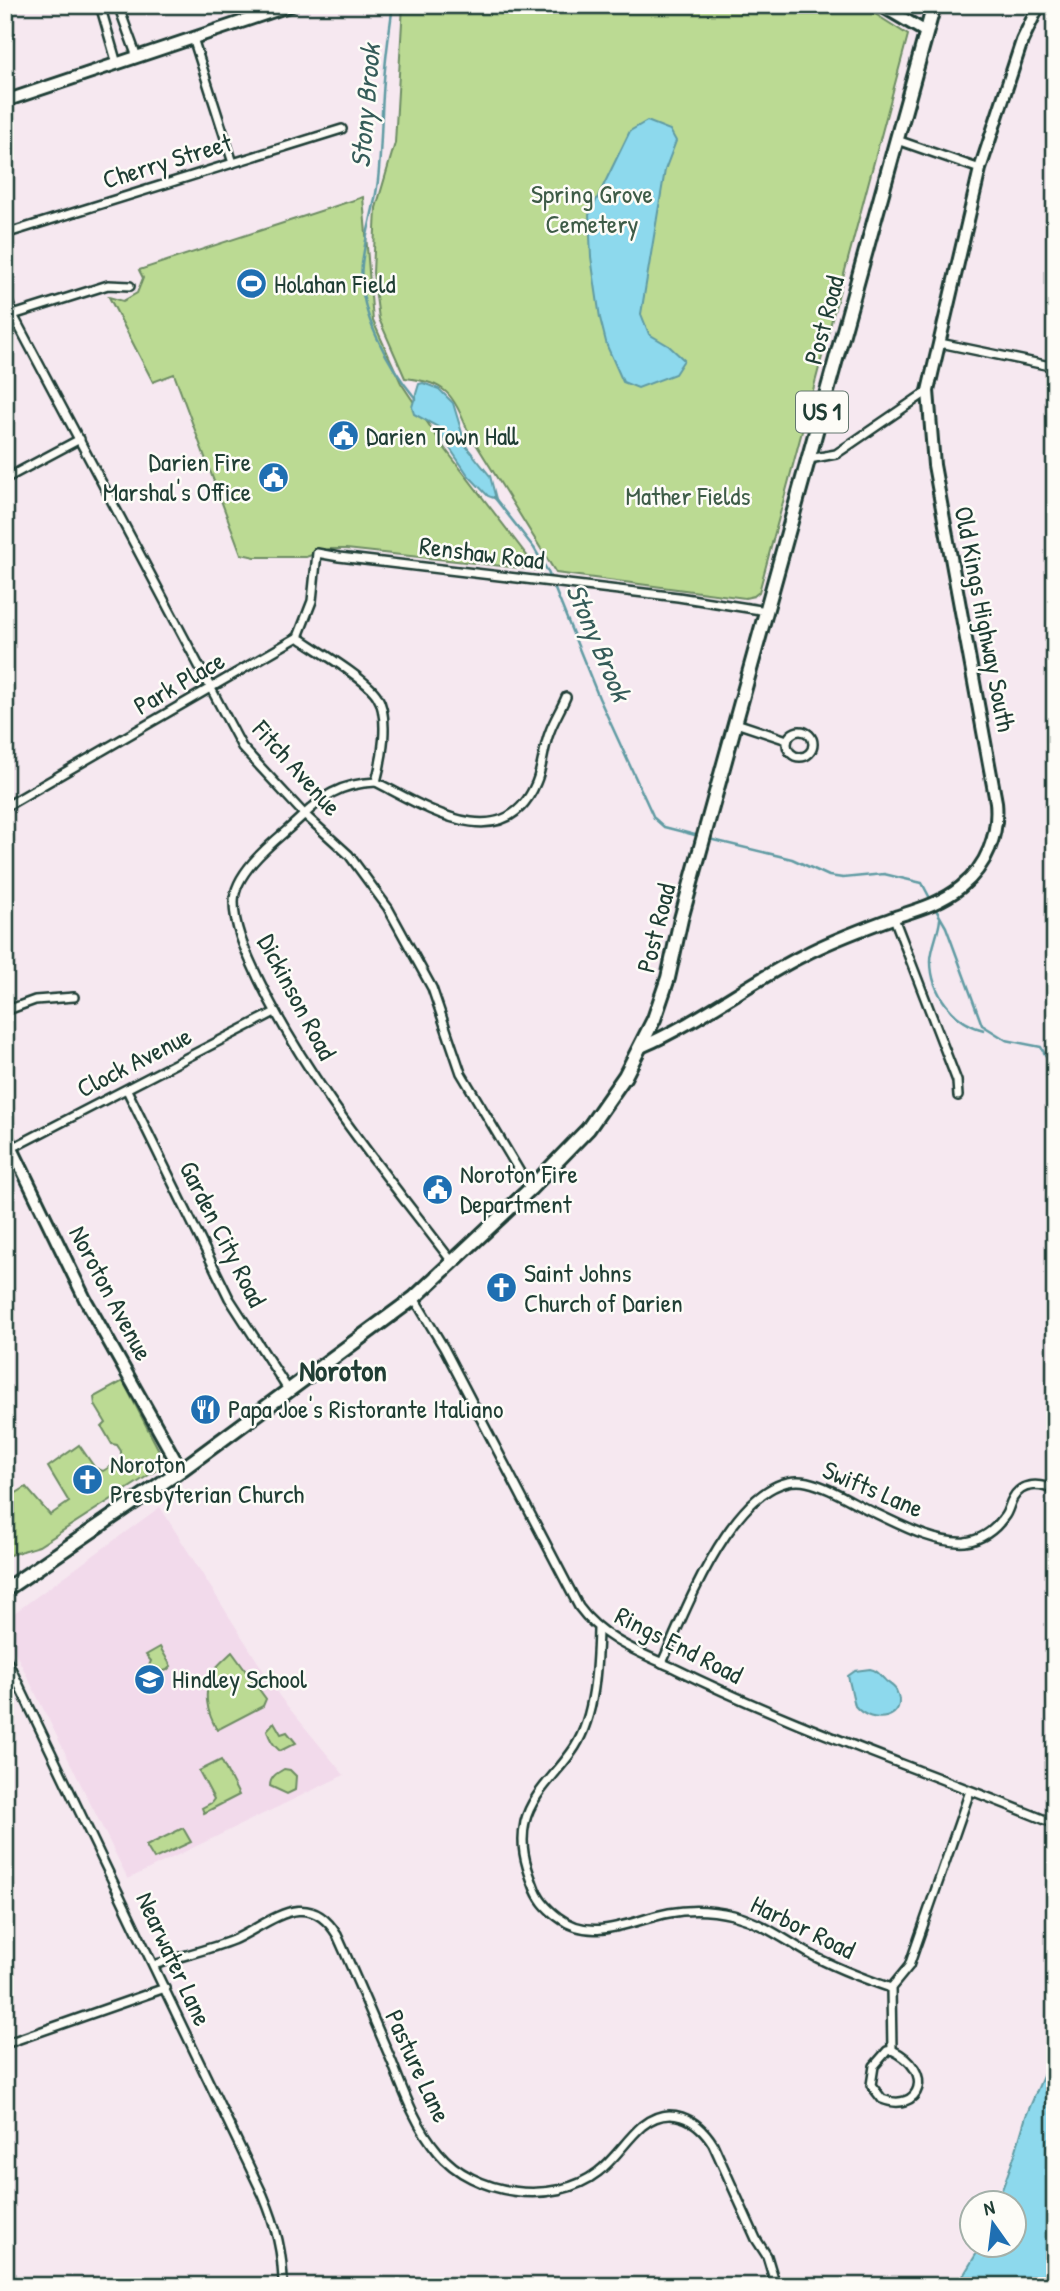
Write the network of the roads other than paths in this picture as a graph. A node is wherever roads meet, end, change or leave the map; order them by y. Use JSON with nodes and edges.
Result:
{"nodes":[{"id":1,"x":100,"y":5,"type":"edge"},
{"id":2,"x":118,"y":5,"type":"edge"},
{"id":3,"x":292,"y":5,"type":"edge"},
{"id":4,"x":880,"y":5,"type":"edge"},
{"id":5,"x":934,"y":5,"type":"edge"},
{"id":6,"x":1039,"y":5,"type":"edge"},
{"id":7,"x":271,"y":9,"type":"edge"},
{"id":8,"x":926,"y":32,"type":"junction"},
{"id":9,"x":193,"y":38,"type":"junction"},
{"id":10,"x":137,"y":57,"type":"junction"},
{"id":11,"x":117,"y":64,"type":"junction"},
{"id":12,"x":5,"y":101,"type":"edge"},
{"id":13,"x":342,"y":129,"type":"dead end"},
{"id":14,"x":897,"y":140,"type":"junction"},
{"id":15,"x":233,"y":163,"type":"junction"},
{"id":16,"x":980,"y":169,"type":"junction"},
{"id":17,"x":5,"y":234,"type":"edge"},
{"id":18,"x":130,"y":286,"type":"dead end"},
{"id":19,"x":5,"y":293,"type":"edge"},
{"id":20,"x":13,"y":315,"type":"junction"},
{"id":21,"x":940,"y":344,"type":"junction"},
{"id":22,"x":1055,"y":367,"type":"edge"},
{"id":23,"x":928,"y":391,"type":"junction"},
{"id":24,"x":80,"y":439,"type":"junction"},
{"id":25,"x":809,"y":459,"type":"junction"},
{"id":26,"x":5,"y":479,"type":"edge"},
{"id":27,"x":766,"y":611,"type":"junction"},
{"id":28,"x":298,"y":637,"type":"junction"},
{"id":29,"x":211,"y":690,"type":"junction"},
{"id":30,"x":566,"y":697,"type":"dead end"},
{"id":31,"x":736,"y":723,"type":"junction"},
{"id":32,"x":787,"y":740,"type":"dead end"},
{"id":33,"x":376,"y":782,"type":"junction"},
{"id":34,"x":5,"y":807,"type":"edge"},
{"id":35,"x":304,"y":814,"type":"junction"},
{"id":36,"x":894,"y":918,"type":"junction"},
{"id":37,"x":74,"y":997,"type":"dead end"},
{"id":38,"x":5,"y":1011,"type":"edge"},
{"id":39,"x":275,"y":1012,"type":"junction"},
{"id":40,"x":641,"y":1047,"type":"junction"},
{"id":41,"x":127,"y":1090,"type":"junction"},
{"id":42,"x":957,"y":1096,"type":"dead end"},
{"id":43,"x":5,"y":1134,"type":"edge"},
{"id":44,"x":12,"y":1148,"type":"junction"},
{"id":45,"x":530,"y":1188,"type":"junction"},
{"id":46,"x":453,"y":1263,"type":"junction"},
{"id":47,"x":414,"y":1298,"type":"junction"},
{"id":48,"x":289,"y":1392,"type":"junction"},
{"id":49,"x":181,"y":1470,"type":"junction"},
{"id":50,"x":1055,"y":1491,"type":"edge"},
{"id":51,"x":5,"y":1590,"type":"edge"},
{"id":52,"x":598,"y":1629,"type":"junction"},
{"id":53,"x":5,"y":1656,"type":"edge"},
{"id":54,"x":662,"y":1663,"type":"junction"},
{"id":55,"x":970,"y":1791,"type":"junction"},
{"id":56,"x":1055,"y":1824,"type":"edge"},
{"id":57,"x":155,"y":1965,"type":"junction"},
{"id":58,"x":164,"y":1988,"type":"junction"},
{"id":59,"x":891,"y":1988,"type":"junction"},
{"id":60,"x":5,"y":2044,"type":"edge"},
{"id":61,"x":892,"y":2050,"type":"junction"},
{"id":62,"x":283,"y":2286,"type":"edge"},
{"id":63,"x":776,"y":2286,"type":"edge"}],
"edges":[{"from":1,"to":11,"type":"street"},
{"from":2,"to":10,"type":"street"},
{"from":3,"to":7,"type":"street"},
{"from":4,"to":8,"type":"street"},
{"from":5,"to":8,"type":"main road","name":"Post Road","number":"US 1"},
{"from":6,"to":16,"type":"street","name":"Old Kings Highway South"},
{"from":7,"to":9,"type":"street"},
{"from":8,"to":14,"type":"main road","name":"Post Road","number":"US 1"},
{"from":9,"to":10,"type":"street"},
{"from":9,"to":15,"type":"street"},
{"from":10,"to":11,"type":"street"},
{"from":11,"to":12,"type":"street"},
{"from":13,"to":15,"type":"street","name":"Cherry Street"},
{"from":14,"to":16,"type":"street"},
{"from":14,"to":25,"type":"main road","name":"Post Road","number":"US 1"},
{"from":15,"to":17,"type":"street","name":"Cherry Street"},
{"from":16,"to":21,"type":"street","name":"Old Kings Highway South"},
{"from":18,"to":20,"type":"street"},
{"from":19,"to":20,"type":"street","name":"Fitch Avenue"},
{"from":20,"to":24,"type":"street","name":"Fitch Avenue"},
{"from":21,"to":22,"type":"street"},
{"from":21,"to":23,"type":"street","name":"Old Kings Highway South"},
{"from":23,"to":25,"type":"street"},
{"from":23,"to":36,"type":"street","name":"Old Kings Highway South"},
{"from":24,"to":26,"type":"street"},
{"from":24,"to":29,"type":"street","name":"Fitch Avenue"},
{"from":25,"to":27,"type":"main road","name":"Post Road","number":"US 1"},
{"from":27,"to":28,"type":"street","name":"Renshaw Road"},
{"from":27,"to":31,"type":"main road","name":"Post Road","number":"US 1"},
{"from":28,"to":29,"type":"street","name":"Park Place"},
{"from":28,"to":33,"type":"street"},
{"from":29,"to":34,"type":"street","name":"Park Place"},
{"from":29,"to":35,"type":"street","name":"Fitch Avenue"},
{"from":30,"to":33,"type":"street"},
{"from":31,"to":32,"type":"street"},
{"from":31,"to":40,"type":"main road","name":"Post Road","number":"US 1"},
{"from":33,"to":35,"type":"street","name":"Dickinson Road"},
{"from":35,"to":39,"type":"street","name":"Dickinson Road"},
{"from":35,"to":45,"type":"street","name":"Fitch Avenue"},
{"from":36,"to":40,"type":"street","name":"Old Kings Highway South"},
{"from":36,"to":42,"type":"street"},
{"from":37,"to":38,"type":"street"},
{"from":39,"to":41,"type":"street","name":"Clock Avenue"},
{"from":39,"to":46,"type":"street","name":"Dickinson Road"},
{"from":40,"to":45,"type":"main road","name":"Post Road","number":"US 1"},
{"from":41,"to":44,"type":"street","name":"Clock Avenue"},
{"from":41,"to":48,"type":"street","name":"Garden City Road"},
{"from":43,"to":44,"type":"street","name":"Noroton Avenue"},
{"from":44,"to":49,"type":"street","name":"Noroton Avenue"},
{"from":45,"to":46,"type":"main road","name":"Post Road","number":"US 1"},
{"from":46,"to":47,"type":"main road","name":"Post Road","number":"US 1"},
{"from":47,"to":48,"type":"main road","name":"Post Road","number":"US 1"},
{"from":47,"to":52,"type":"street","name":"Rings End Road"},
{"from":48,"to":49,"type":"main road","name":"Post Road","number":"US 1"},
{"from":49,"to":51,"type":"main road","name":"Post Road","number":"US 1"},
{"from":50,"to":54,"type":"street","name":"Swifts Lane"},
{"from":52,"to":54,"type":"street","name":"Rings End Road"},
{"from":52,"to":59,"type":"street","name":"Harbor Road"},
{"from":53,"to":57,"type":"street","name":"Nearwater Lane"},
{"from":54,"to":55,"type":"street","name":"Rings End Road"},
{"from":55,"to":56,"type":"street","name":"Rings End Road"},
{"from":55,"to":59,"type":"street"},
{"from":57,"to":58,"type":"street","name":"Nearwater Lane"},
{"from":57,"to":63,"type":"street","name":"Pasture Lane"},
{"from":58,"to":60,"type":"street"},
{"from":58,"to":62,"type":"street","name":"Nearwater Lane"},
{"from":59,"to":61,"type":"street"},
{"from":61,"to":61,"type":"street"}]}
